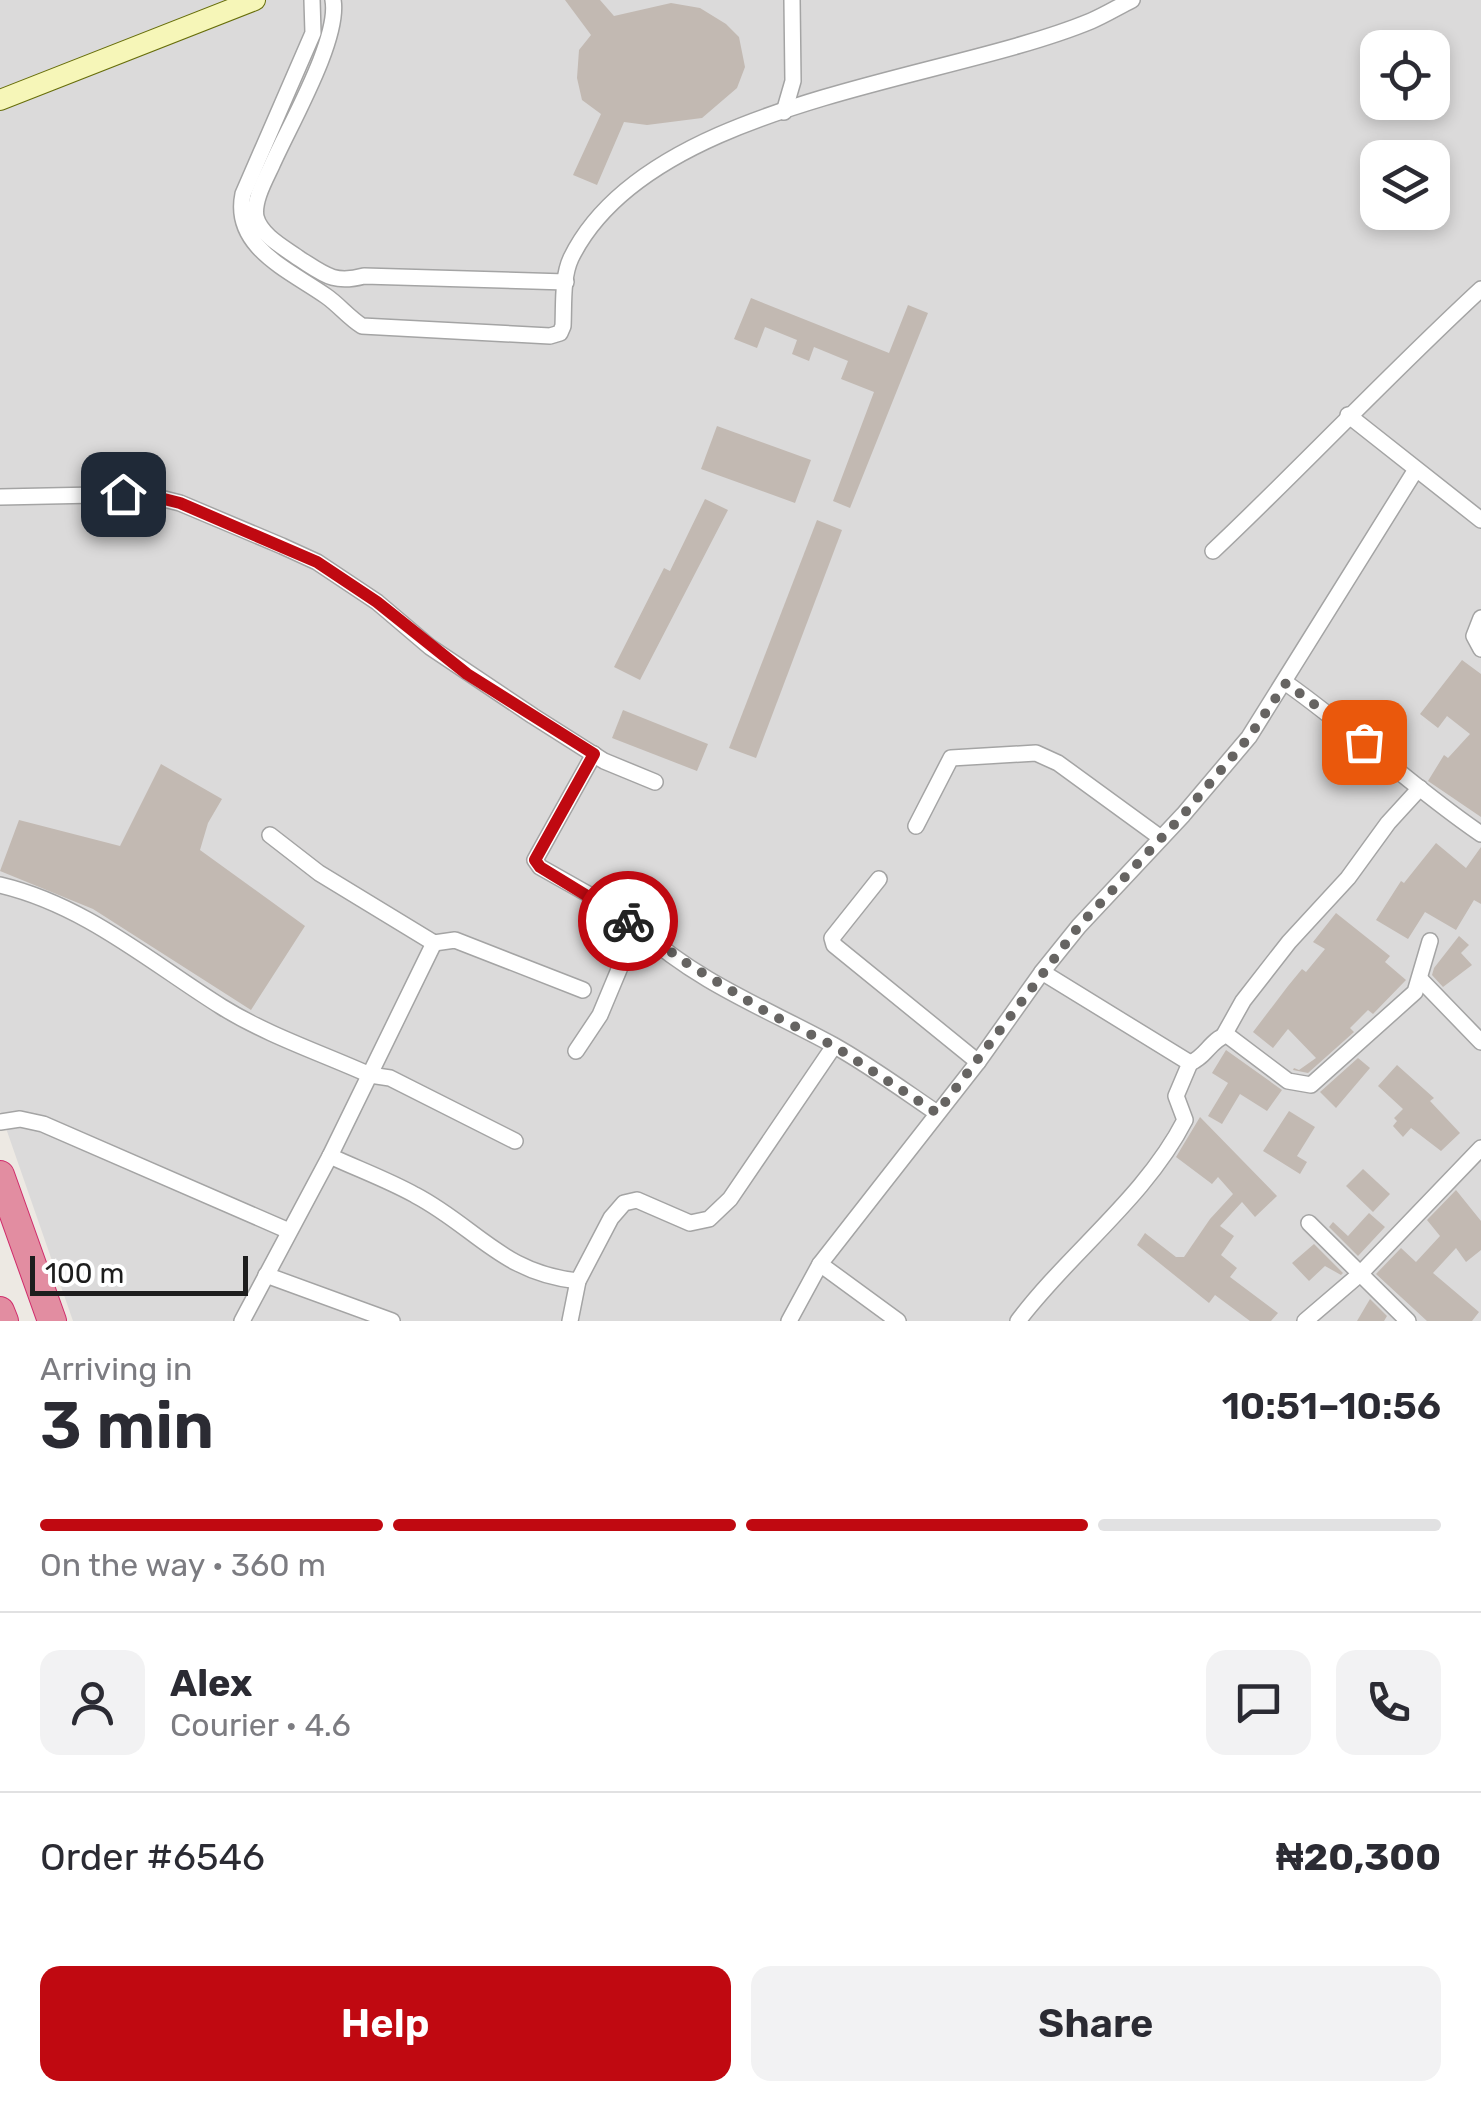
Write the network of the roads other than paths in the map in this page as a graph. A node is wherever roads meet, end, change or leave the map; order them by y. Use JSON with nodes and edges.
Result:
{"nodes":[{"id":1,"x":255,"y":0,"type":"edge"},
{"id":2,"x":312,"y":0,"type":"edge"},
{"id":3,"x":333,"y":0,"type":"edge"},
{"id":4,"x":792,"y":0,"type":"edge"},
{"id":5,"x":1132,"y":0,"type":"edge"},
{"id":6,"x":220,"y":7,"type":"edge"},
{"id":7,"x":793,"y":81,"type":"junction"},
{"id":8,"x":0,"y":100,"type":"edge"},
{"id":9,"x":811,"y":103,"type":"junction"},
{"id":10,"x":784,"y":112,"type":"junction"},
{"id":11,"x":566,"y":282,"type":"junction"},
{"id":12,"x":1481,"y":289,"type":"edge"},
{"id":13,"x":1348,"y":416,"type":"junction"},
{"id":14,"x":1415,"y":471,"type":"junction"},
{"id":15,"x":0,"y":498,"type":"edge"},
{"id":16,"x":1481,"y":520,"type":"edge"},
{"id":17,"x":1213,"y":551,"type":"dead end"},
{"id":18,"x":1481,"y":618,"type":"edge"},
{"id":19,"x":1481,"y":650,"type":"edge"},
{"id":20,"x":1286,"y":683,"type":"junction"},
{"id":21,"x":594,"y":754,"type":"junction"},
{"id":22,"x":654,"y":782,"type":"dead end"},
{"id":23,"x":1420,"y":788,"type":"junction"},
{"id":24,"x":916,"y":826,"type":"dead end"},
{"id":25,"x":1481,"y":834,"type":"edge"},
{"id":26,"x":270,"y":835,"type":"dead end"},
{"id":27,"x":1161,"y":838,"type":"junction"},
{"id":28,"x":879,"y":880,"type":"dead end"},
{"id":29,"x":0,"y":886,"type":"edge"},
{"id":30,"x":641,"y":930,"type":"junction"},
{"id":31,"x":1430,"y":941,"type":"dead end"},
{"id":32,"x":434,"y":943,"type":"junction"},
{"id":33,"x":1042,"y":972,"type":"junction"},
{"id":34,"x":1421,"y":980,"type":"junction"},
{"id":35,"x":583,"y":990,"type":"dead end"},
{"id":36,"x":1224,"y":1035,"type":"junction"},
{"id":37,"x":1481,"y":1042,"type":"edge"},
{"id":38,"x":834,"y":1046,"type":"junction"},
{"id":39,"x":576,"y":1051,"type":"dead end"},
{"id":40,"x":978,"y":1062,"type":"junction"},
{"id":41,"x":1190,"y":1063,"type":"junction"},
{"id":42,"x":370,"y":1075,"type":"junction"},
{"id":43,"x":937,"y":1113,"type":"junction"},
{"id":44,"x":0,"y":1122,"type":"edge"},
{"id":45,"x":515,"y":1141,"type":"dead end"},
{"id":46,"x":1481,"y":1148,"type":"edge"},
{"id":47,"x":330,"y":1156,"type":"junction"},
{"id":48,"x":0,"y":1176,"type":"edge"},
{"id":49,"x":1308,"y":1223,"type":"dead end"},
{"id":50,"x":288,"y":1232,"type":"junction"},
{"id":51,"x":820,"y":1264,"type":"junction"},
{"id":52,"x":1360,"y":1274,"type":"junction"},
{"id":53,"x":266,"y":1275,"type":"junction"},
{"id":54,"x":578,"y":1281,"type":"junction"},
{"id":55,"x":0,"y":1311,"type":"edge"},
{"id":56,"x":4,"y":1321,"type":"edge"},
{"id":57,"x":52,"y":1321,"type":"edge"},
{"id":58,"x":242,"y":1321,"type":"edge"},
{"id":59,"x":392,"y":1321,"type":"edge"},
{"id":60,"x":570,"y":1321,"type":"edge"},
{"id":61,"x":789,"y":1321,"type":"edge"},
{"id":62,"x":898,"y":1321,"type":"edge"},
{"id":63,"x":1018,"y":1321,"type":"edge"},
{"id":64,"x":1306,"y":1321,"type":"edge"},
{"id":65,"x":1408,"y":1321,"type":"edge"}],
"edges":[{"from":1,"to":6,"type":"street"},
{"from":2,"to":11,"type":"street"},
{"from":3,"to":11,"type":"street"},
{"from":4,"to":7,"type":"street"},
{"from":5,"to":9,"type":"street"},
{"from":6,"to":8,"type":"street"},
{"from":7,"to":9,"type":"street"},
{"from":7,"to":10,"type":"street"},
{"from":9,"to":10,"type":"street"},
{"from":10,"to":11,"type":"street"},
{"from":12,"to":13,"type":"street"},
{"from":13,"to":14,"type":"street"},
{"from":13,"to":17,"type":"street"},
{"from":14,"to":16,"type":"street"},
{"from":14,"to":20,"type":"street"},
{"from":15,"to":21,"type":"street"},
{"from":18,"to":19,"type":"street"},
{"from":20,"to":23,"type":"street"},
{"from":20,"to":27,"type":"street"},
{"from":21,"to":22,"type":"street"},
{"from":21,"to":30,"type":"street"},
{"from":23,"to":25,"type":"street"},
{"from":23,"to":36,"type":"street"},
{"from":24,"to":27,"type":"street"},
{"from":26,"to":32,"type":"street"},
{"from":27,"to":33,"type":"street"},
{"from":28,"to":40,"type":"street"},
{"from":29,"to":42,"type":"street"},
{"from":30,"to":38,"type":"street"},
{"from":30,"to":39,"type":"street"},
{"from":31,"to":34,"type":"street"},
{"from":32,"to":35,"type":"street"},
{"from":32,"to":42,"type":"street"},
{"from":33,"to":40,"type":"street"},
{"from":33,"to":41,"type":"street"},
{"from":34,"to":36,"type":"street"},
{"from":34,"to":37,"type":"street"},
{"from":36,"to":41,"type":"street"},
{"from":38,"to":43,"type":"street"},
{"from":38,"to":54,"type":"street"},
{"from":40,"to":43,"type":"street"},
{"from":41,"to":63,"type":"street"},
{"from":42,"to":45,"type":"street"},
{"from":42,"to":47,"type":"street"},
{"from":43,"to":51,"type":"street"},
{"from":44,"to":50,"type":"street"},
{"from":46,"to":52,"type":"street"},
{"from":47,"to":50,"type":"street"},
{"from":47,"to":54,"type":"street"},
{"from":48,"to":57,"type":"highway"},
{"from":49,"to":52,"type":"street"},
{"from":50,"to":53,"type":"street"},
{"from":51,"to":61,"type":"street"},
{"from":51,"to":62,"type":"street"},
{"from":52,"to":64,"type":"street"},
{"from":52,"to":65,"type":"street"},
{"from":53,"to":58,"type":"street"},
{"from":53,"to":59,"type":"street"},
{"from":54,"to":60,"type":"street"},
{"from":55,"to":56,"type":"highway"}]}
